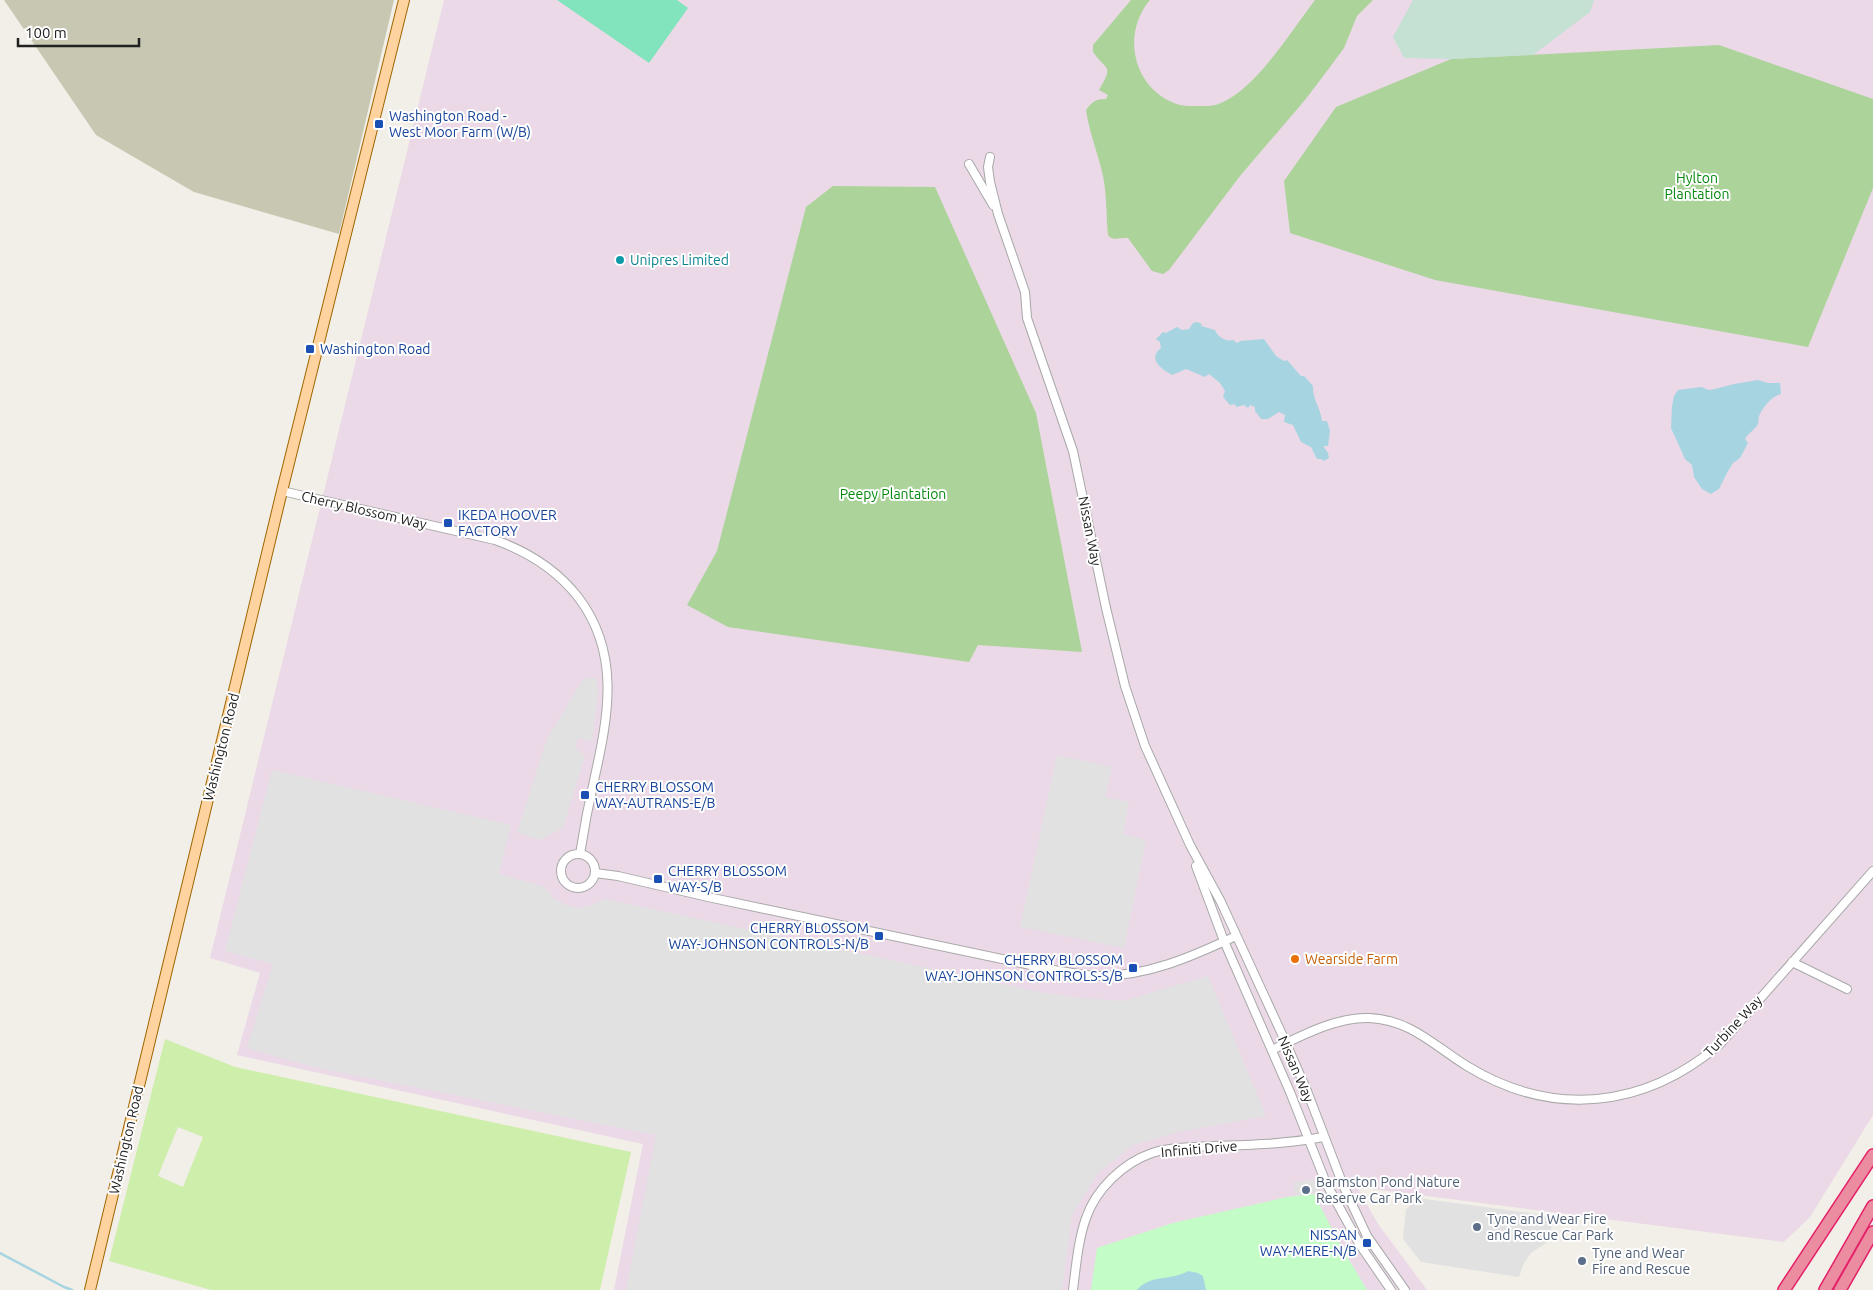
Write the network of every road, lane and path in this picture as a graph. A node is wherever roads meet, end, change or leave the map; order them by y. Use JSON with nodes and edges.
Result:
{"nodes":[{"id":1,"x":404,"y":0,"type":"edge"},
{"id":2,"x":990,"y":157,"type":"dead end"},
{"id":3,"x":968,"y":164,"type":"dead end"},
{"id":4,"x":998,"y":214,"type":"junction"},
{"id":5,"x":282,"y":491,"type":"junction"},
{"id":6,"x":1190,"y":846,"type":"junction"},
{"id":7,"x":580,"y":854,"type":"junction"},
{"id":8,"x":1873,"y":871,"type":"edge"},
{"id":9,"x":595,"y":873,"type":"junction"},
{"id":10,"x":1236,"y":936,"type":"junction"},
{"id":11,"x":1224,"y":941,"type":"junction"},
{"id":12,"x":1792,"y":962,"type":"junction"},
{"id":13,"x":1847,"y":988,"type":"dead end"},
{"id":14,"x":1286,"y":1043,"type":"junction"},
{"id":15,"x":1272,"y":1050,"type":"junction"},
{"id":16,"x":1323,"y":1136,"type":"junction"},
{"id":17,"x":1308,"y":1140,"type":"junction"},
{"id":18,"x":1873,"y":1155,"type":"edge"},
{"id":19,"x":1873,"y":1206,"type":"edge"},
{"id":20,"x":1873,"y":1232,"type":"edge"},
{"id":21,"x":90,"y":1290,"type":"edge"},
{"id":22,"x":1073,"y":1290,"type":"edge"},
{"id":23,"x":1391,"y":1290,"type":"edge"},
{"id":24,"x":1405,"y":1290,"type":"edge"},
{"id":25,"x":1784,"y":1290,"type":"edge"},
{"id":26,"x":1826,"y":1290,"type":"edge"},
{"id":27,"x":1840,"y":1290,"type":"edge"}],
"edges":[{"from":1,"to":5,"type":"main road","name":"Washington Road"},
{"from":2,"to":4,"type":"street"},
{"from":3,"to":4,"type":"street"},
{"from":4,"to":6,"type":"street","name":"Nissan Way"},
{"from":5,"to":7,"type":"street","name":"Cherry Blossom Way"},
{"from":5,"to":21,"type":"main road","name":"Washington Road"},
{"from":6,"to":10,"type":"street","name":"Nissan Way"},
{"from":6,"to":11,"type":"street","name":"Nissan Way"},
{"from":7,"to":9,"type":"street"},
{"from":7,"to":9,"type":"street"},
{"from":8,"to":12,"type":"street","name":"Turbine Way"},
{"from":9,"to":11,"type":"street"},
{"from":10,"to":11,"type":"street"},
{"from":10,"to":14,"type":"street","name":"Nissan Way"},
{"from":11,"to":15,"type":"street","name":"Nissan Way"},
{"from":12,"to":13,"type":"street"},
{"from":12,"to":14,"type":"street","name":"Turbine Way"},
{"from":14,"to":15,"type":"street","name":"Turbine Way"},
{"from":14,"to":16,"type":"street","name":"Nissan Way"},
{"from":15,"to":17,"type":"street","name":"Nissan Way"},
{"from":16,"to":17,"type":"street","name":"Infiniti Drive"},
{"from":16,"to":24,"type":"street","name":"Nissan Way"},
{"from":17,"to":22,"type":"street","name":"Infiniti Drive"},
{"from":17,"to":23,"type":"street","name":"Nissan Way"},
{"from":18,"to":25,"type":"highway"},
{"from":19,"to":26,"type":"highway"},
{"from":20,"to":27,"type":"highway"}]}
